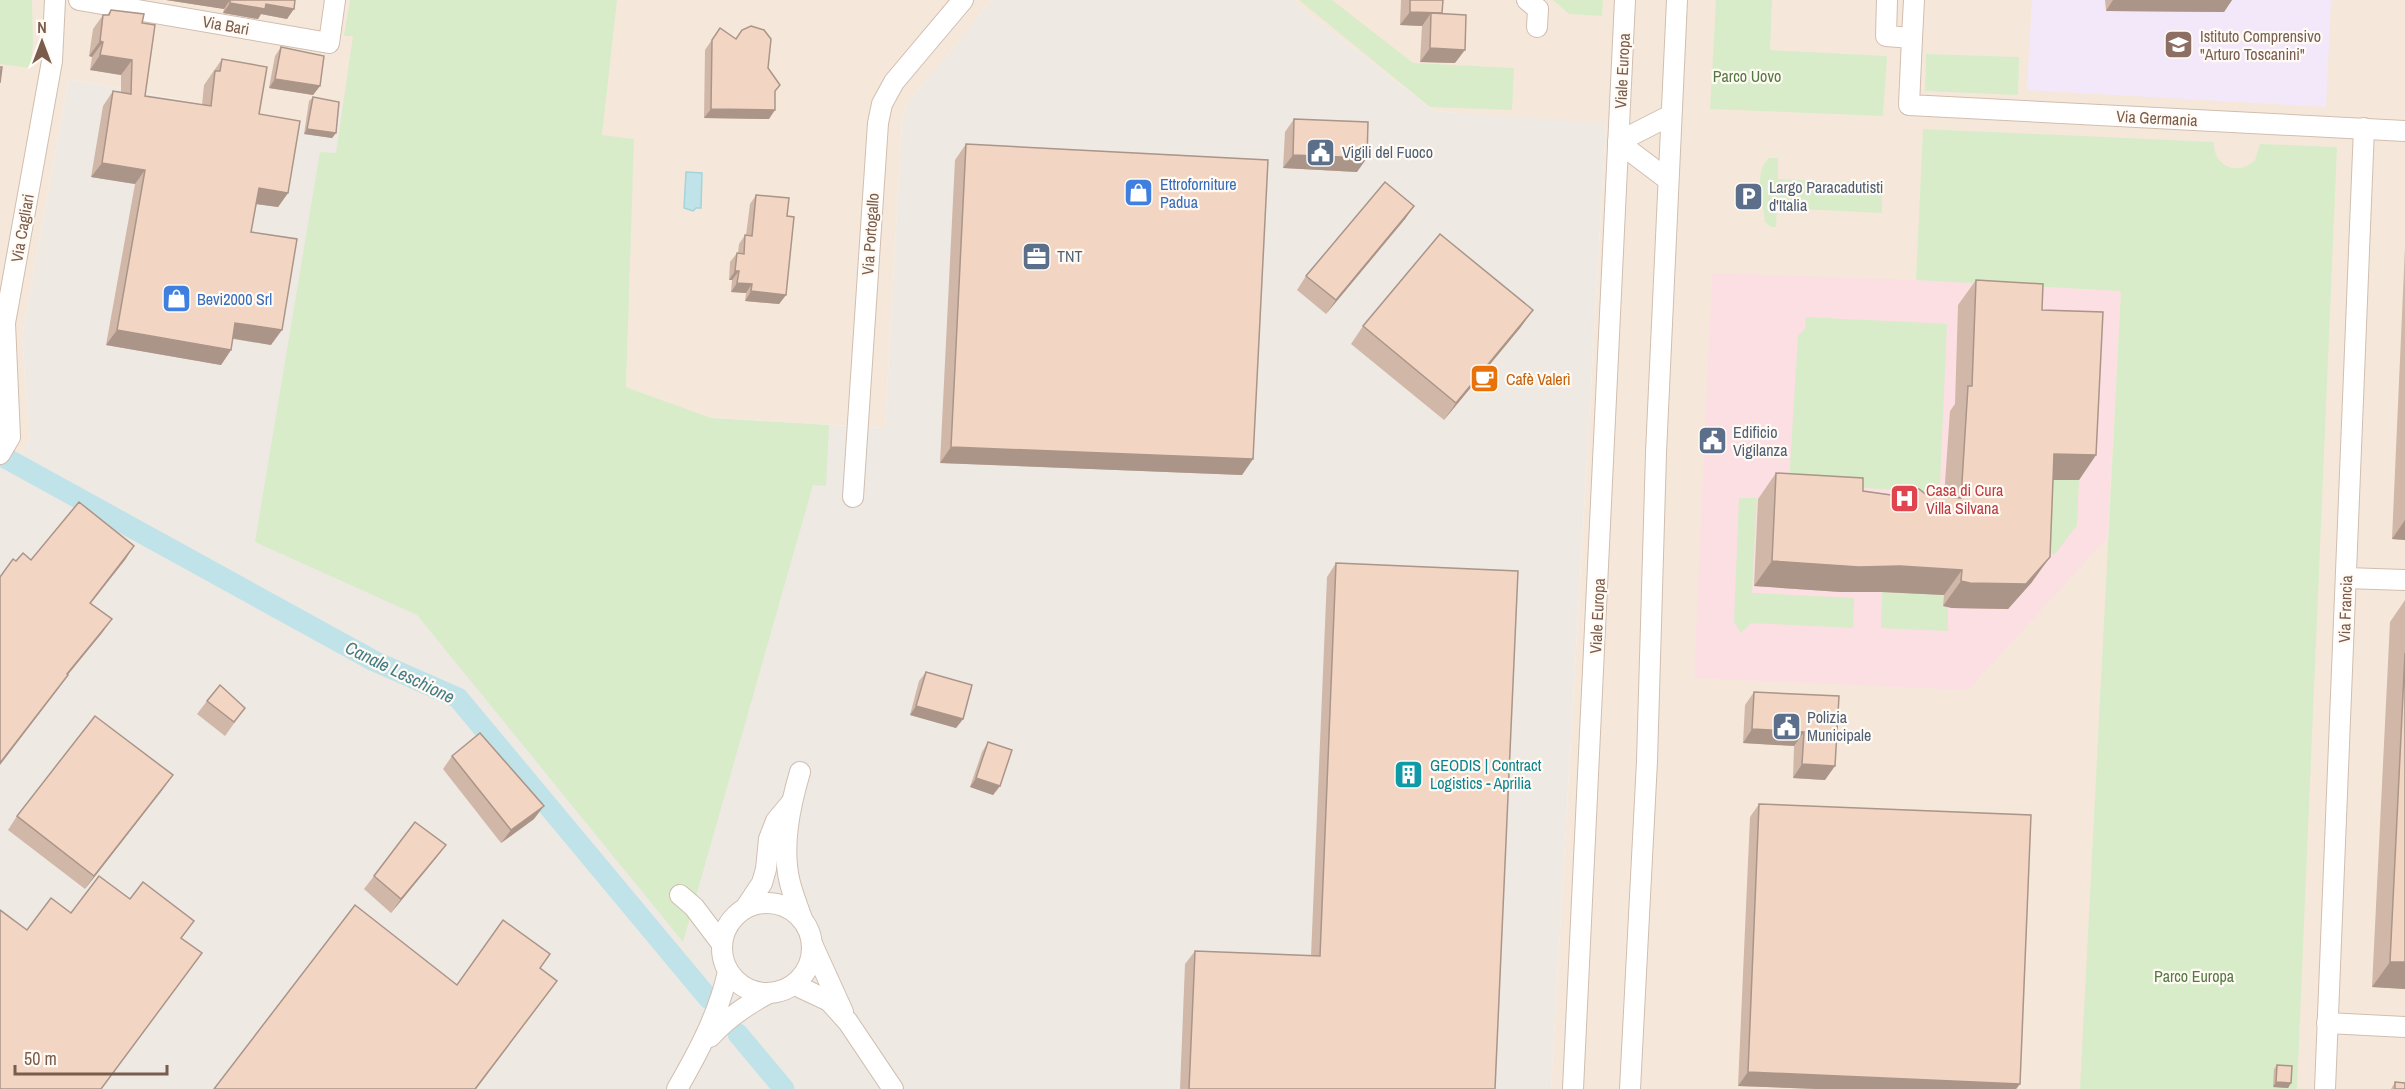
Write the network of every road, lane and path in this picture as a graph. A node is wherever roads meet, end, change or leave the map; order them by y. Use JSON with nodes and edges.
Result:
{"nodes":[{"id":1,"x":55,"y":0,"type":"edge"},
{"id":2,"x":80,"y":0,"type":"edge"},
{"id":3,"x":335,"y":0,"type":"edge"},
{"id":4,"x":963,"y":0,"type":"edge"},
{"id":5,"x":1527,"y":0,"type":"edge"},
{"id":6,"x":1625,"y":0,"type":"edge"},
{"id":7,"x":1677,"y":0,"type":"edge"},
{"id":8,"x":1887,"y":0,"type":"edge"},
{"id":9,"x":1914,"y":0,"type":"edge"},
{"id":10,"x":1537,"y":27,"type":"dead end"},
{"id":11,"x":1912,"y":38,"type":"junction"},
{"id":12,"x":1671,"y":115,"type":"junction"},
{"id":13,"x":2364,"y":128,"type":"junction"},
{"id":14,"x":2405,"y":130,"type":"edge"},
{"id":15,"x":1618,"y":142,"type":"junction"},
{"id":16,"x":1667,"y":179,"type":"junction"},
{"id":17,"x":0,"y":454,"type":"edge"},
{"id":18,"x":853,"y":497,"type":"dead end"},
{"id":19,"x":2346,"y":578,"type":"junction"},
{"id":20,"x":2405,"y":580,"type":"edge"},
{"id":21,"x":800,"y":772,"type":"dead end"},
{"id":22,"x":791,"y":803,"type":"junction"},
{"id":23,"x":740,"y":912,"type":"junction"},
{"id":24,"x":802,"y":919,"type":"junction"},
{"id":25,"x":722,"y":944,"type":"junction"},
{"id":26,"x":813,"y":946,"type":"junction"},
{"id":27,"x":728,"y":972,"type":"junction"},
{"id":28,"x":795,"y":985,"type":"junction"},
{"id":29,"x":766,"y":994,"type":"junction"},
{"id":30,"x":848,"y":1022,"type":"junction"},
{"id":31,"x":2327,"y":1023,"type":"junction"},
{"id":32,"x":2405,"y":1027,"type":"edge"},
{"id":33,"x":703,"y":1046,"type":"junction"},
{"id":34,"x":677,"y":1089,"type":"edge"},
{"id":35,"x":893,"y":1089,"type":"edge"},
{"id":36,"x":1573,"y":1089,"type":"edge"},
{"id":37,"x":1630,"y":1089,"type":"edge"},
{"id":38,"x":2325,"y":1089,"type":"edge"}],
"edges":[{"from":1,"to":17,"type":"street","name":"Via Cagliari"},
{"from":2,"to":3,"type":"street","name":"Via Bari"},
{"from":4,"to":18,"type":"street","name":"Via Portogallo"},
{"from":5,"to":10,"type":"street"},
{"from":6,"to":15,"type":"street","name":"Viale Europa"},
{"from":7,"to":12,"type":"street"},
{"from":8,"to":11,"type":"street"},
{"from":9,"to":11,"type":"street"},
{"from":11,"to":13,"type":"street","name":"Via Germania"},
{"from":12,"to":15,"type":"street","name":"Viale Europa"},
{"from":12,"to":16,"type":"street"},
{"from":13,"to":14,"type":"street","name":"Via Germania"},
{"from":13,"to":19,"type":"street","name":"Via Francia"},
{"from":15,"to":16,"type":"street"},
{"from":15,"to":36,"type":"street","name":"Viale Europa"},
{"from":16,"to":37,"type":"street"},
{"from":19,"to":20,"type":"street"},
{"from":19,"to":31,"type":"street","name":"Via Francia"},
{"from":21,"to":22,"type":"street"},
{"from":22,"to":23,"type":"street"},
{"from":22,"to":24,"type":"street"},
{"from":23,"to":24,"type":"street"},
{"from":23,"to":25,"type":"street"},
{"from":23,"to":25,"type":"street"},
{"from":24,"to":26,"type":"street"},
{"from":25,"to":27,"type":"street"},
{"from":26,"to":28,"type":"street"},
{"from":26,"to":30,"type":"street"},
{"from":27,"to":29,"type":"street"},
{"from":27,"to":33,"type":"street"},
{"from":28,"to":29,"type":"street"},
{"from":28,"to":30,"type":"street"},
{"from":29,"to":33,"type":"street"},
{"from":30,"to":35,"type":"street"},
{"from":31,"to":32,"type":"street"},
{"from":31,"to":38,"type":"street","name":"Via Francia"},
{"from":33,"to":34,"type":"street"}]}
